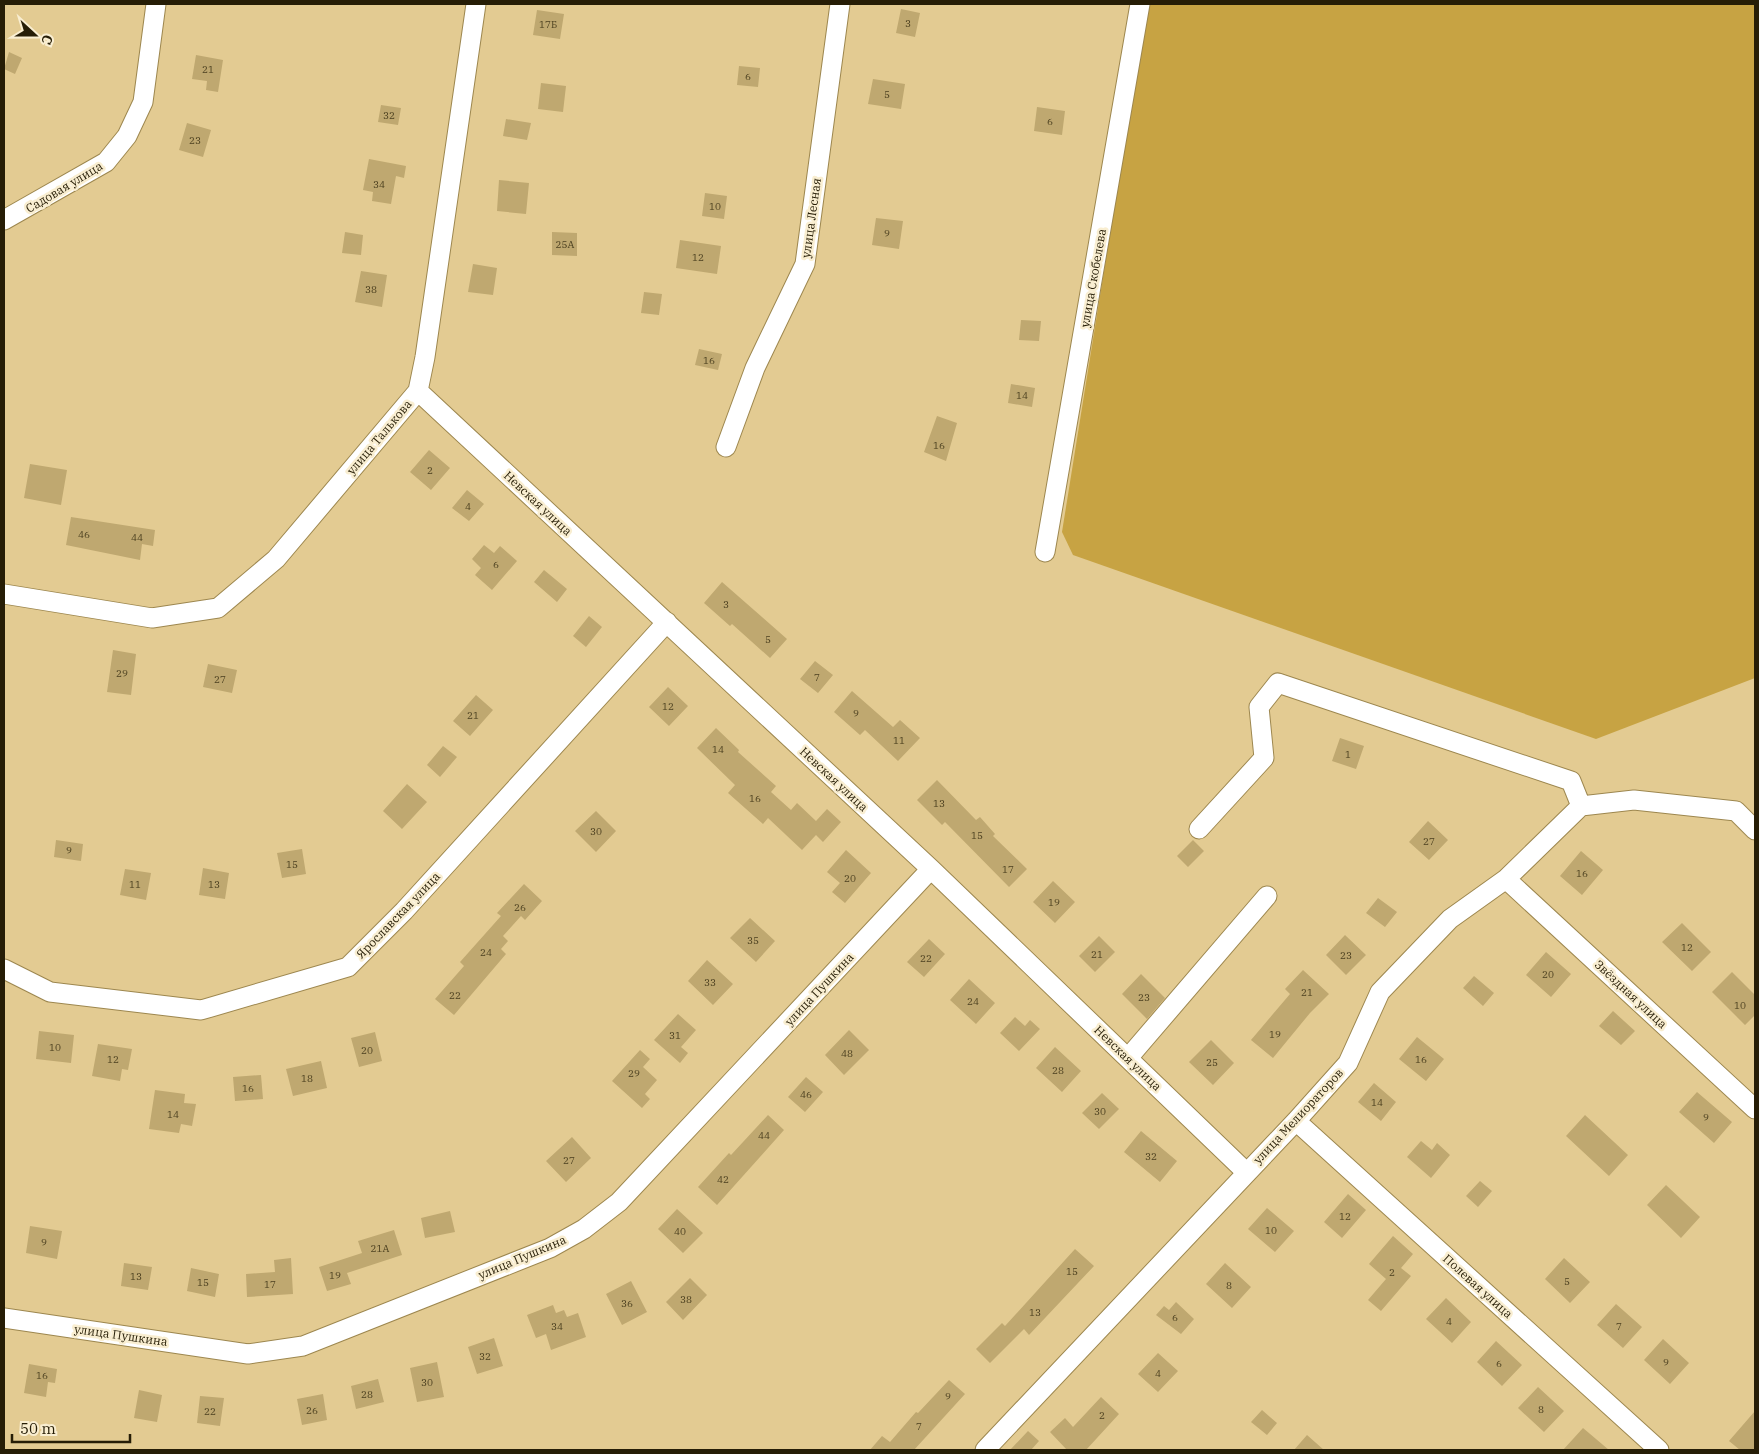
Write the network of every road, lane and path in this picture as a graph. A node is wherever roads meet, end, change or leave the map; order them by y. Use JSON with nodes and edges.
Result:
{"nodes":[{"id":1,"x":156,"y":4,"type":"edge"},
{"id":2,"x":476,"y":4,"type":"edge"},
{"id":3,"x":840,"y":4,"type":"edge"},
{"id":4,"x":1140,"y":4,"type":"edge"},
{"id":5,"x":4,"y":220,"type":"edge"},
{"id":6,"x":418,"y":391,"type":"junction"},
{"id":7,"x":726,"y":447,"type":"dead end"},
{"id":8,"x":1046,"y":552,"type":"dead end"},
{"id":9,"x":4,"y":594,"type":"edge"},
{"id":10,"x":667,"y":622,"type":"junction"},
{"id":11,"x":1581,"y":806,"type":"junction"},
{"id":12,"x":1198,"y":829,"type":"dead end"},
{"id":13,"x":1755,"y":830,"type":"edge"},
{"id":14,"x":931,"y":869,"type":"junction"},
{"id":15,"x":1506,"y":879,"type":"junction"},
{"id":16,"x":1267,"y":896,"type":"dead end"},
{"id":17,"x":4,"y":969,"type":"edge"},
{"id":18,"x":1128,"y":1058,"type":"junction"},
{"id":19,"x":1755,"y":1109,"type":"edge"},
{"id":20,"x":1296,"y":1121,"type":"junction"},
{"id":21,"x":1246,"y":1172,"type":"junction"},
{"id":22,"x":4,"y":1318,"type":"edge"},
{"id":23,"x":985,"y":1450,"type":"edge"},
{"id":24,"x":1659,"y":1450,"type":"edge"}],
"edges":[{"from":1,"to":5,"type":"street","name":"Садовая улица"},
{"from":2,"to":6,"type":"street","name":"улица Талькова"},
{"from":3,"to":7,"type":"street","name":"улица Лесная"},
{"from":4,"to":8,"type":"street","name":"улица Скобелева"},
{"from":6,"to":9,"type":"street","name":"улица Талькова"},
{"from":6,"to":10,"type":"street","name":"Невская улица"},
{"from":10,"to":14,"type":"street","name":"Невская улица"},
{"from":10,"to":17,"type":"street","name":"Ярославская улица"},
{"from":11,"to":12,"type":"street"},
{"from":11,"to":13,"type":"street"},
{"from":11,"to":15,"type":"street","name":"улица Мелиораторов"},
{"from":14,"to":18,"type":"street","name":"Невская улица"},
{"from":14,"to":22,"type":"street","name":"улица Пушкина"},
{"from":15,"to":19,"type":"street","name":"Звёздная улица"},
{"from":15,"to":20,"type":"street","name":"улица Мелиораторов"},
{"from":16,"to":18,"type":"street"},
{"from":18,"to":21,"type":"street","name":"Невская улица"},
{"from":20,"to":21,"type":"street","name":"улица Мелиораторов"},
{"from":20,"to":24,"type":"street","name":"Полевая улица"},
{"from":21,"to":23,"type":"street","name":"улица Мелиораторов"}]}
